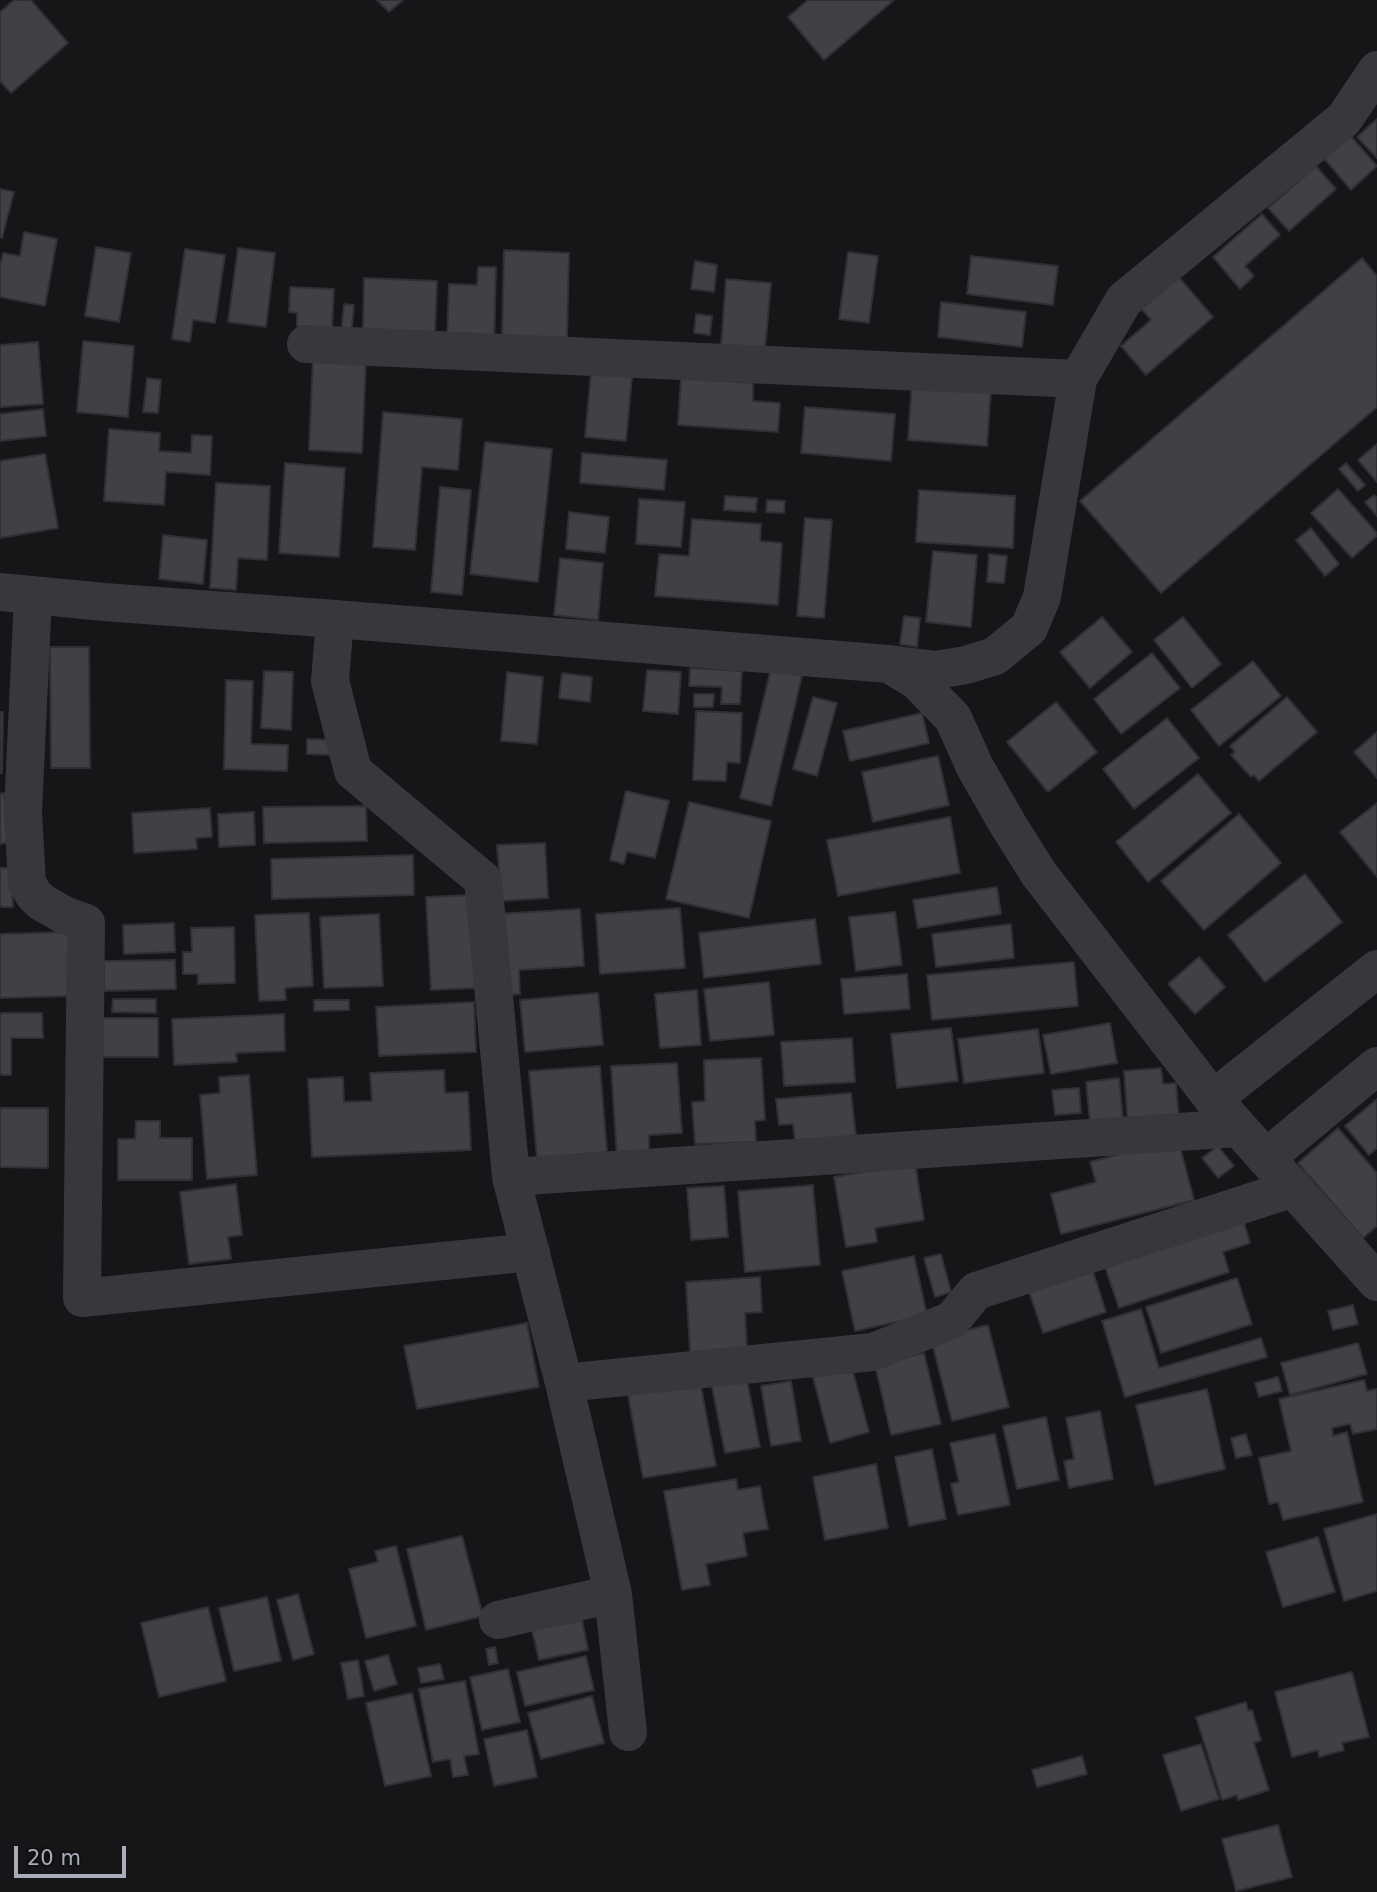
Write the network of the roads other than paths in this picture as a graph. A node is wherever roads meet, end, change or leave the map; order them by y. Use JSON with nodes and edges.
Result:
{"nodes":[{"id":1,"x":1377,"y":70,"type":"edge"},
{"id":2,"x":306,"y":344,"type":"dead end"},
{"id":3,"x":1078,"y":379,"type":"junction"},
{"id":4,"x":17,"y":594,"type":"edge"},
{"id":5,"x":335,"y":619,"type":"junction"},
{"id":6,"x":889,"y":664,"type":"junction"},
{"id":7,"x":1377,"y":969,"type":"edge"},
{"id":8,"x":1377,"y":1066,"type":"edge"},
{"id":9,"x":1213,"y":1099,"type":"junction"},
{"id":10,"x":1238,"y":1128,"type":"junction"},
{"id":11,"x":1266,"y":1157,"type":"junction"},
{"id":12,"x":511,"y":1177,"type":"junction"},
{"id":13,"x":1294,"y":1188,"type":"junction"},
{"id":14,"x":531,"y":1252,"type":"junction"},
{"id":15,"x":1377,"y":1282,"type":"edge"},
{"id":16,"x":564,"y":1383,"type":"junction"},
{"id":17,"x":612,"y":1594,"type":"junction"},
{"id":18,"x":498,"y":1620,"type":"dead end"},
{"id":19,"x":628,"y":1732,"type":"dead end"}],
"edges":[{"from":1,"to":3,"type":"street"},
{"from":2,"to":3,"type":"street"},
{"from":3,"to":6,"type":"street"},
{"from":4,"to":5,"type":"street"},
{"from":4,"to":14,"type":"street"},
{"from":5,"to":6,"type":"street"},
{"from":5,"to":12,"type":"street"},
{"from":6,"to":9,"type":"street"},
{"from":7,"to":9,"type":"street"},
{"from":8,"to":11,"type":"street"},
{"from":9,"to":10,"type":"street"},
{"from":10,"to":11,"type":"street"},
{"from":10,"to":12,"type":"street"},
{"from":11,"to":13,"type":"street"},
{"from":12,"to":14,"type":"street"},
{"from":13,"to":15,"type":"street"},
{"from":13,"to":16,"type":"street"},
{"from":14,"to":16,"type":"street"},
{"from":16,"to":17,"type":"street"},
{"from":17,"to":18,"type":"street"},
{"from":17,"to":19,"type":"street"}]}
